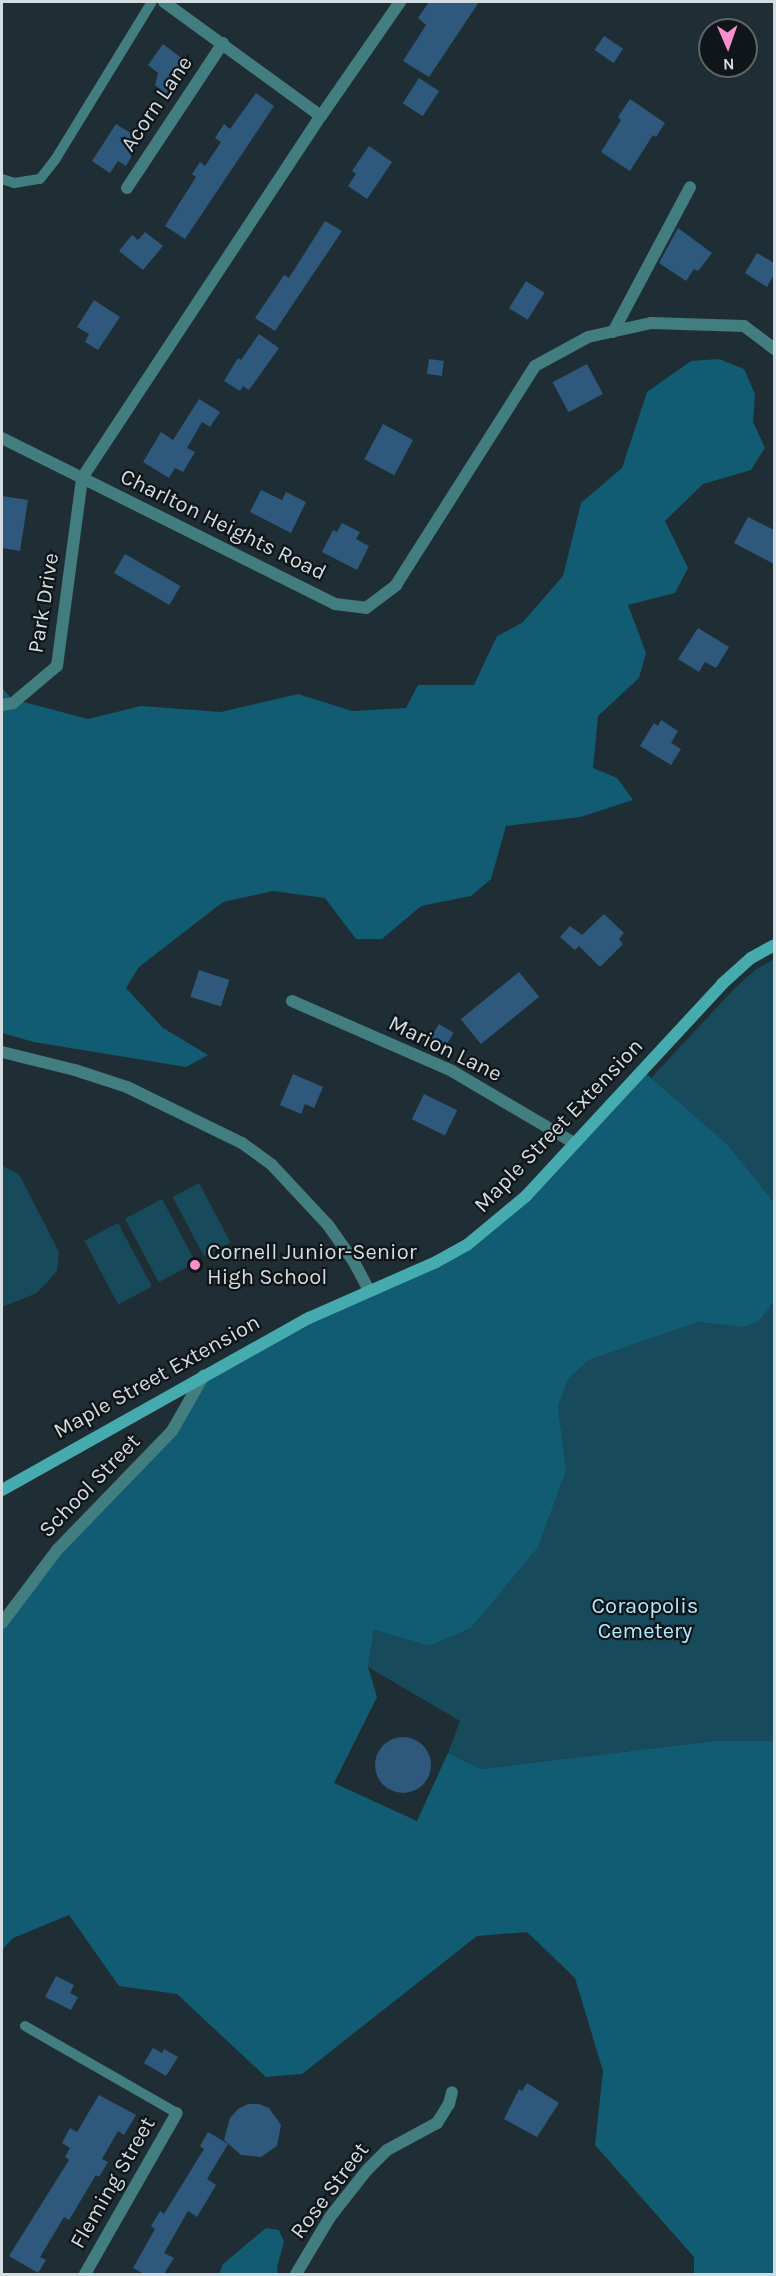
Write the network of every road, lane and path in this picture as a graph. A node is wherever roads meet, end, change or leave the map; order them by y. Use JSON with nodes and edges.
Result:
{"nodes":[{"id":1,"x":153,"y":2,"type":"edge"},
{"id":2,"x":164,"y":2,"type":"edge"},
{"id":3,"x":400,"y":2,"type":"edge"},
{"id":4,"x":223,"y":44,"type":"junction"},
{"id":5,"x":321,"y":116,"type":"junction"},
{"id":6,"x":2,"y":179,"type":"edge"},
{"id":7,"x":690,"y":187,"type":"dead end"},
{"id":8,"x":127,"y":188,"type":"dead end"},
{"id":9,"x":613,"y":332,"type":"junction"},
{"id":10,"x":774,"y":349,"type":"edge"},
{"id":11,"x":2,"y":438,"type":"edge"},
{"id":12,"x":82,"y":478,"type":"junction"},
{"id":13,"x":2,"y":705,"type":"edge"},
{"id":14,"x":774,"y":945,"type":"edge"},
{"id":15,"x":292,"y":1001,"type":"dead end"},
{"id":16,"x":2,"y":1052,"type":"edge"},
{"id":17,"x":574,"y":1143,"type":"junction"},
{"id":18,"x":369,"y":1290,"type":"junction"},
{"id":19,"x":204,"y":1375,"type":"junction"},
{"id":20,"x":2,"y":1490,"type":"edge"},
{"id":21,"x":2,"y":1623,"type":"edge"},
{"id":22,"x":25,"y":2026,"type":"dead end"},
{"id":23,"x":452,"y":2092,"type":"dead end"},
{"id":24,"x":177,"y":2113,"type":"joint"},
{"id":25,"x":85,"y":2274,"type":"edge"},
{"id":26,"x":296,"y":2274,"type":"edge"}],
"edges":[{"from":1,"to":6,"type":"lane"},
{"from":2,"to":4,"type":"street"},
{"from":3,"to":5,"type":"street","name":"Charlton Heights Road"},
{"from":4,"to":5,"type":"street"},
{"from":4,"to":8,"type":"street","name":"Acorn Lane"},
{"from":5,"to":12,"type":"street","name":"Charlton Heights Road"},
{"from":7,"to":9,"type":"street"},
{"from":9,"to":10,"type":"street","name":"Charlton Heights Road"},
{"from":9,"to":12,"type":"street","name":"Charlton Heights Road"},
{"from":11,"to":12,"type":"street"},
{"from":12,"to":13,"type":"street","name":"Park Drive"},
{"from":14,"to":17,"type":"street","name":"Maple Street Extension"},
{"from":15,"to":17,"type":"street","name":"Marion Lane"},
{"from":16,"to":18,"type":"street"},
{"from":17,"to":18,"type":"street","name":"Maple Street Extension"},
{"from":18,"to":19,"type":"street","name":"Maple Street Extension"},
{"from":19,"to":20,"type":"street","name":"Maple Street Extension"},
{"from":19,"to":21,"type":"street","name":"School Street"},
{"from":22,"to":24,"type":"lane"},
{"from":23,"to":26,"type":"street","name":"Rose Street"},
{"from":24,"to":25,"type":"street","name":"Fleming Street"}]}
